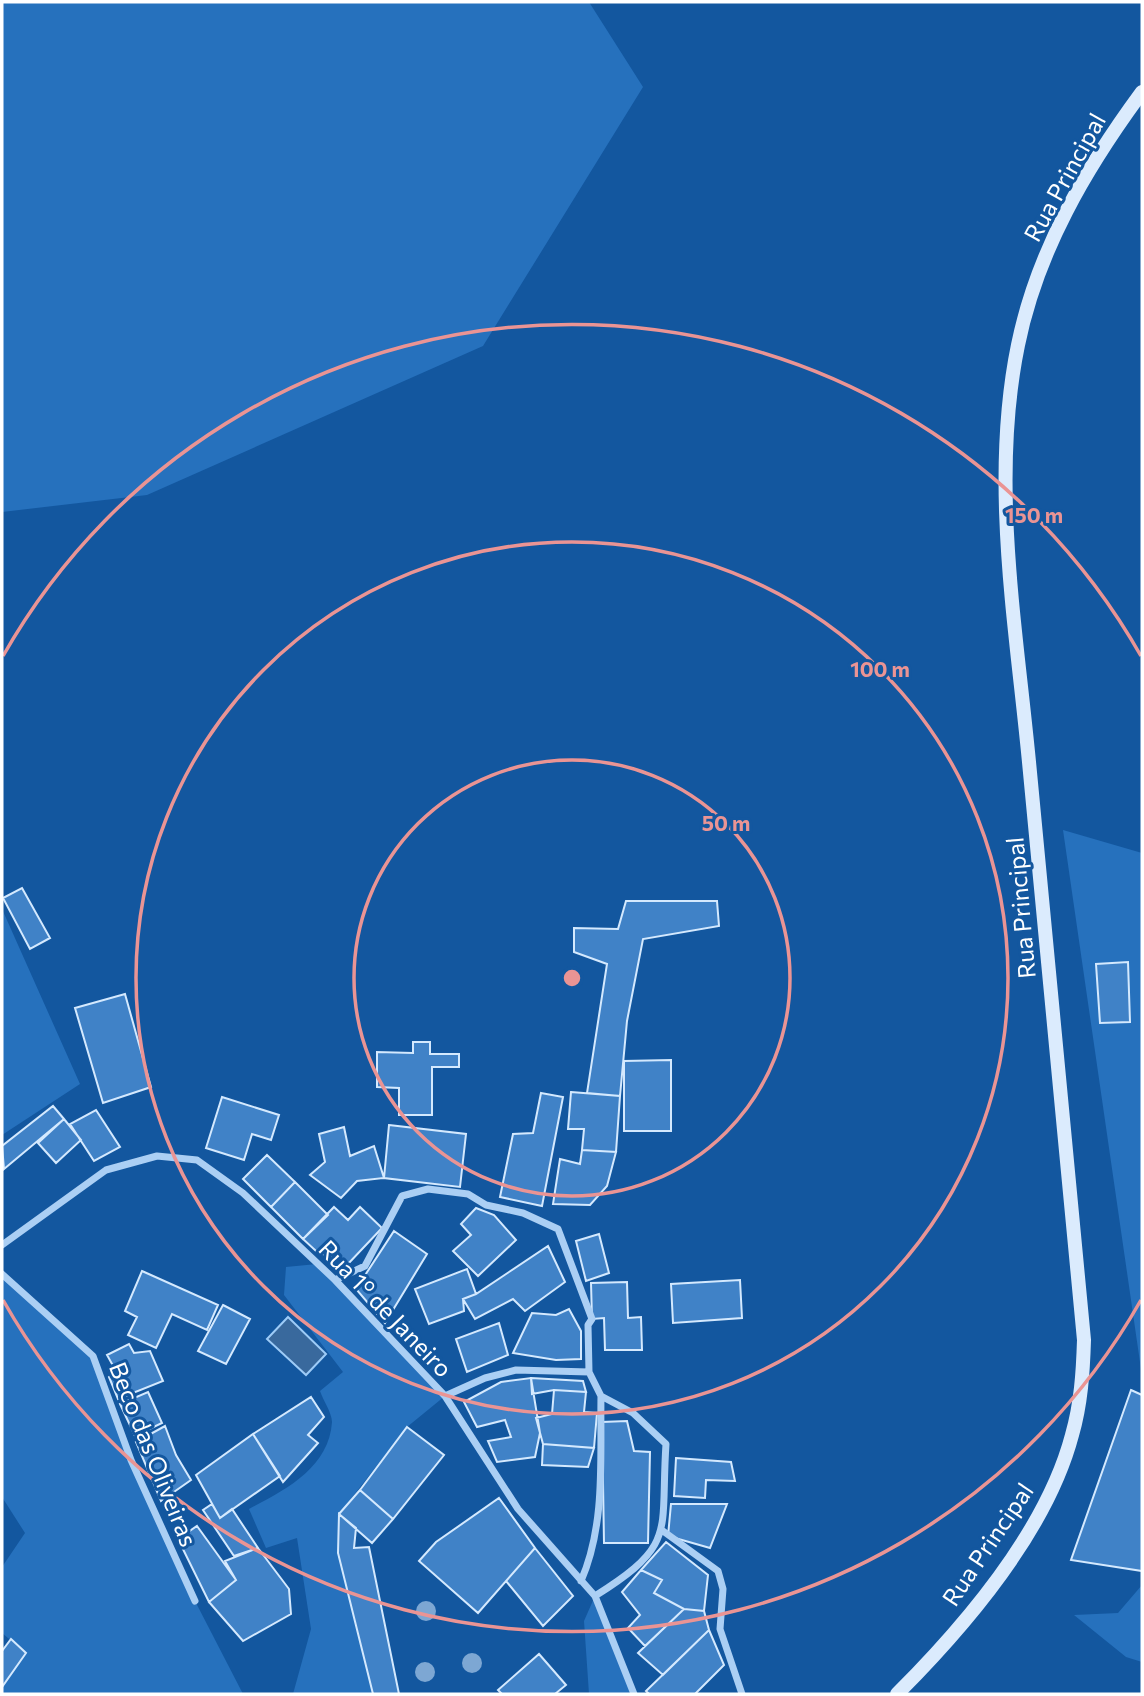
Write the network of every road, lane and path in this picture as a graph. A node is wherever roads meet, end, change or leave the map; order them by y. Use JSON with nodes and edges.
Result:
{"nodes":[{"id":1,"x":1142,"y":92,"type":"edge"},
{"id":2,"x":2,"y":1245,"type":"edge"},
{"id":3,"x":2,"y":1274,"type":"edge"},
{"id":4,"x":335,"y":1280,"type":"junction"},
{"id":5,"x":589,"y":1373,"type":"junction"},
{"id":6,"x":445,"y":1396,"type":"junction"},
{"id":7,"x":601,"y":1396,"type":"junction"},
{"id":8,"x":663,"y":1531,"type":"junction"},
{"id":9,"x":581,"y":1581,"type":"junction"},
{"id":10,"x":595,"y":1596,"type":"junction"},
{"id":11,"x":195,"y":1601,"type":"dead end"},
{"id":12,"x":634,"y":1694,"type":"edge"},
{"id":13,"x":742,"y":1694,"type":"edge"},
{"id":14,"x":897,"y":1694,"type":"edge"}],
"edges":[{"from":1,"to":14,"type":"street","name":"Rua Principal"},
{"from":2,"to":4,"type":"street","name":"Rua 1º de Janeiro"},
{"from":3,"to":11,"type":"street","name":"Beco das Oliveiras"},
{"from":4,"to":5,"type":"street"},
{"from":4,"to":6,"type":"street","name":"Rua 1º de Janeiro"},
{"from":5,"to":6,"type":"street"},
{"from":5,"to":7,"type":"street"},
{"from":6,"to":9,"type":"street","name":"Rua 1º de Janeiro"},
{"from":7,"to":8,"type":"street"},
{"from":7,"to":9,"type":"street"},
{"from":8,"to":10,"type":"street"},
{"from":8,"to":13,"type":"street"},
{"from":9,"to":10,"type":"street","name":"Rua 1º de Janeiro"},
{"from":10,"to":12,"type":"street","name":"Rua 1º de Janeiro"}]}
